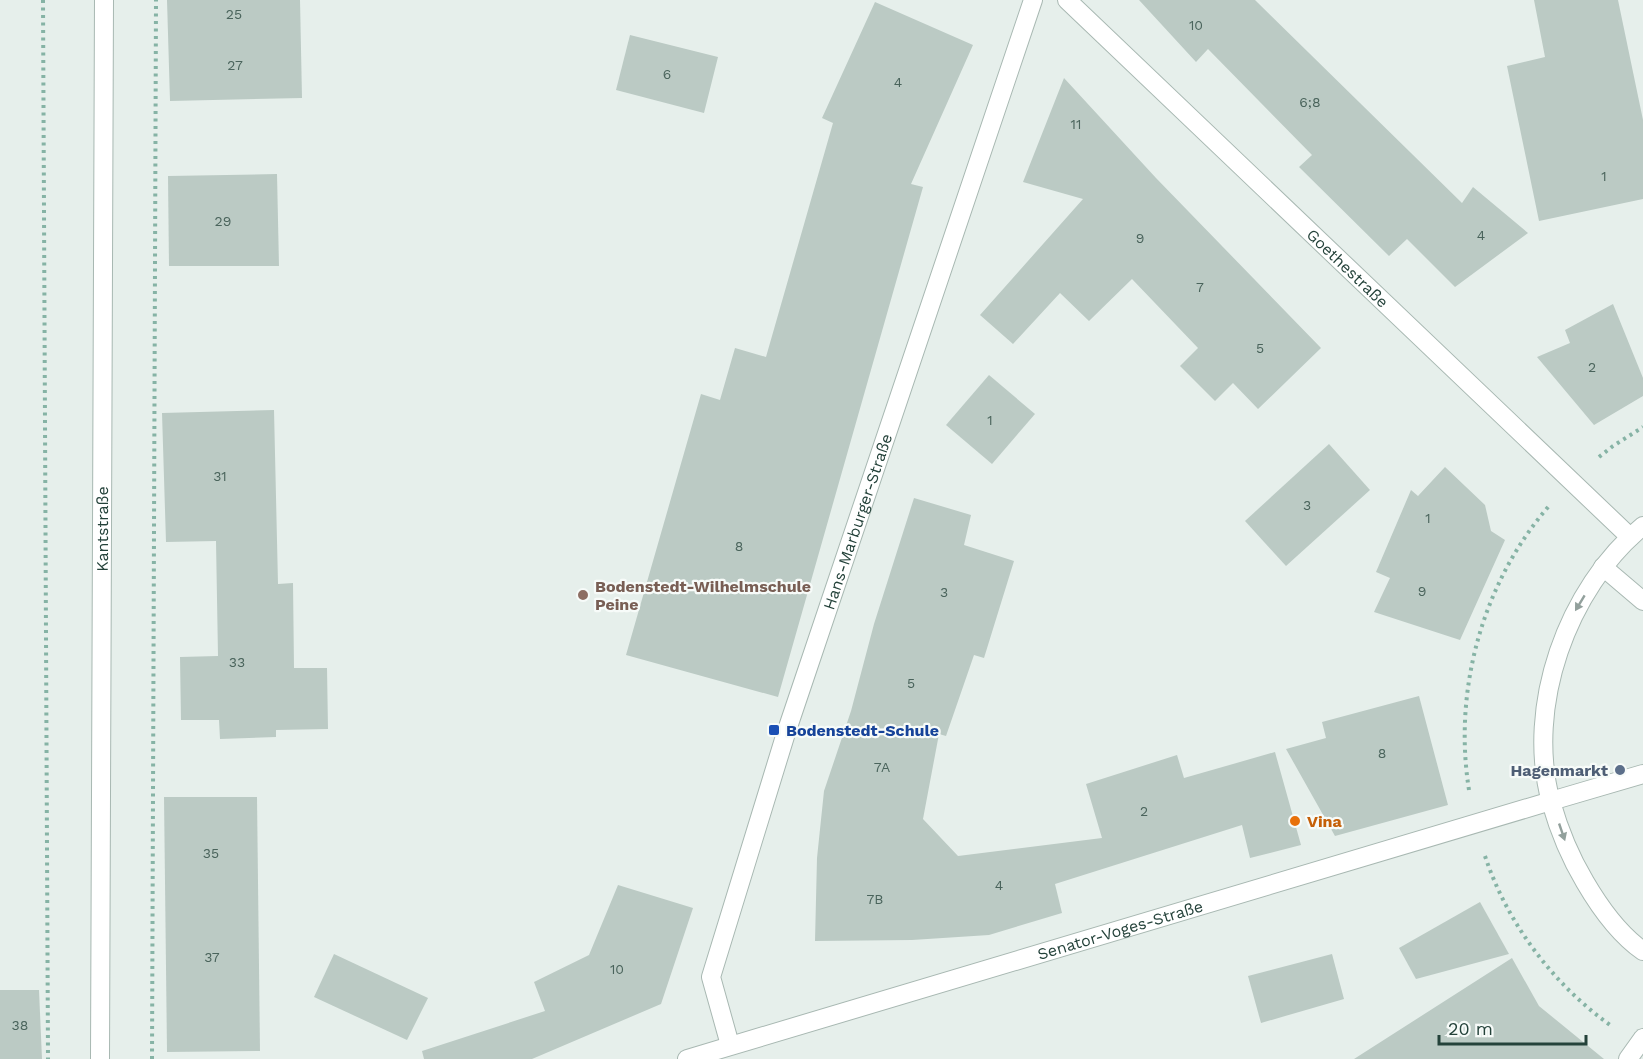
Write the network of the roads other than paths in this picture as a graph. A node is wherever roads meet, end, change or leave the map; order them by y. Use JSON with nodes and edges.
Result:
{"nodes":[{"id":1,"x":104,"y":0,"type":"edge"},
{"id":2,"x":1033,"y":0,"type":"edge"},
{"id":3,"x":1067,"y":0,"type":"edge"},
{"id":4,"x":1636,"y":532,"type":"edge"},
{"id":5,"x":1603,"y":567,"type":"junction"},
{"id":6,"x":1643,"y":601,"type":"edge"},
{"id":7,"x":1643,"y":774,"type":"edge"},
{"id":8,"x":1551,"y":801,"type":"junction"},
{"id":9,"x":1643,"y":951,"type":"edge"},
{"id":10,"x":1643,"y":1038,"type":"edge"},
{"id":11,"x":730,"y":1045,"type":"junction"},
{"id":12,"x":100,"y":1059,"type":"edge"},
{"id":13,"x":687,"y":1059,"type":"edge"},
{"id":14,"x":1628,"y":1059,"type":"edge"}],
"edges":[{"from":1,"to":12,"type":"street","name":"Kantstraße"},
{"from":2,"to":11,"type":"street","name":"Hans-Marburger-Straße"},
{"from":3,"to":4,"type":"street","name":"Goethestraße"},
{"from":4,"to":5,"type":"street"},
{"from":5,"to":6,"type":"street"},
{"from":5,"to":8,"type":"street","one_way":true},
{"from":7,"to":8,"type":"street","name":"Senator-Voges-Straße"},
{"from":8,"to":9,"type":"street","one_way":true},
{"from":8,"to":11,"type":"street","name":"Senator-Voges-Straße"},
{"from":10,"to":14,"type":"street"},
{"from":11,"to":13,"type":"street","name":"Senator-Voges-Straße"}]}
